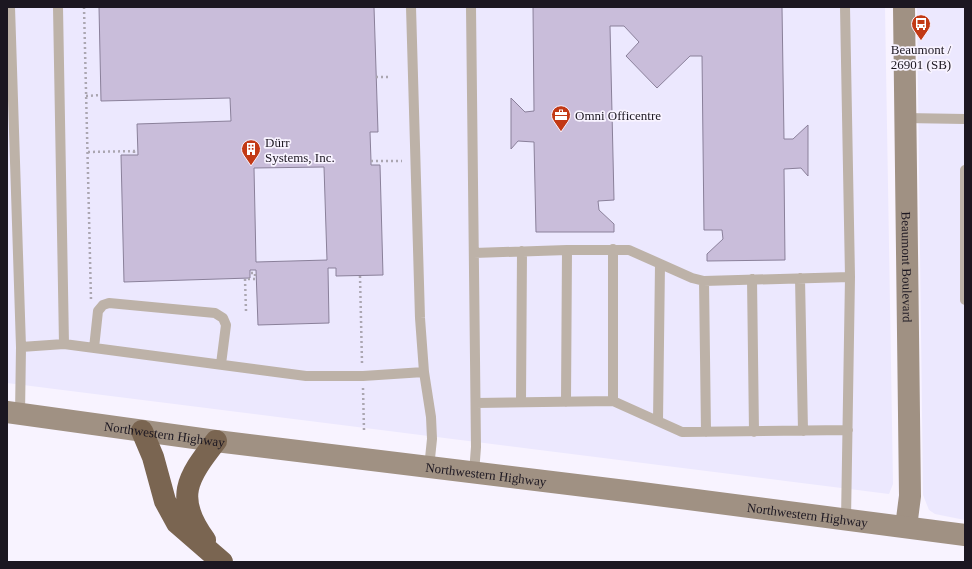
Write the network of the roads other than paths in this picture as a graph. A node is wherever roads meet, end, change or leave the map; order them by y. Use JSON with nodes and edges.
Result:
{"nodes":[{"id":1,"x":10,"y":7,"type":"edge"},
{"id":2,"x":58,"y":7,"type":"edge"},
{"id":3,"x":411,"y":7,"type":"edge"},
{"id":4,"x":471,"y":7,"type":"edge"},
{"id":5,"x":845,"y":7,"type":"edge"},
{"id":6,"x":904,"y":7,"type":"edge"},
{"id":7,"x":906,"y":118,"type":"junction"},
{"id":8,"x":965,"y":119,"type":"edge"},
{"id":9,"x":965,"y":170,"type":"edge"},
{"id":10,"x":613,"y":249,"type":"junction"},
{"id":11,"x":567,"y":250,"type":"junction"},
{"id":12,"x":522,"y":251,"type":"junction"},
{"id":13,"x":474,"y":253,"type":"junction"},
{"id":14,"x":660,"y":264,"type":"junction"},
{"id":15,"x":850,"y":277,"type":"junction"},
{"id":16,"x":800,"y":278,"type":"junction"},
{"id":17,"x":752,"y":279,"type":"junction"},
{"id":18,"x":704,"y":280,"type":"junction"},
{"id":19,"x":965,"y":300,"type":"edge"},
{"id":20,"x":64,"y":344,"type":"junction"},
{"id":21,"x":21,"y":347,"type":"junction"},
{"id":22,"x":94,"y":348,"type":"junction"},
{"id":23,"x":221,"y":364,"type":"junction"},
{"id":24,"x":424,"y":372,"type":"junction"},
{"id":25,"x":613,"y":401,"type":"junction"},
{"id":26,"x":521,"y":402,"type":"junction"},
{"id":27,"x":566,"y":402,"type":"junction"},
{"id":28,"x":476,"y":403,"type":"junction"},
{"id":29,"x":14,"y":413,"type":"edge"},
{"id":30,"x":658,"y":422,"type":"junction"},
{"id":31,"x":803,"y":430,"type":"junction"},
{"id":32,"x":848,"y":430,"type":"junction"},
{"id":33,"x":142,"y":431,"type":"junction"},
{"id":34,"x":706,"y":432,"type":"junction"},
{"id":35,"x":754,"y":432,"type":"junction"},
{"id":36,"x":216,"y":441,"type":"junction"},
{"id":37,"x":429,"y":468,"type":"junction"},
{"id":38,"x":474,"y":473,"type":"junction"},
{"id":39,"x":846,"y":520,"type":"junction"},
{"id":40,"x":906,"y":527,"type":"junction"},
{"id":41,"x":965,"y":535,"type":"edge"},
{"id":42,"x":221,"y":561,"type":"edge"}],
"edges":[{"from":1,"to":21,"type":"lane"},
{"from":2,"to":20,"type":"lane"},
{"from":3,"to":24,"type":"lane"},
{"from":4,"to":13,"type":"lane"},
{"from":5,"to":15,"type":"lane"},
{"from":6,"to":7,"type":"street","name":"Beaumont Boulevard"},
{"from":7,"to":8,"type":"lane"},
{"from":7,"to":40,"type":"street","name":"Beaumont Boulevard"},
{"from":9,"to":19,"type":"lane"},
{"from":10,"to":11,"type":"lane"},
{"from":10,"to":14,"type":"lane"},
{"from":10,"to":25,"type":"lane"},
{"from":11,"to":12,"type":"lane"},
{"from":11,"to":27,"type":"lane"},
{"from":12,"to":13,"type":"lane"},
{"from":12,"to":26,"type":"lane"},
{"from":13,"to":28,"type":"lane"},
{"from":14,"to":18,"type":"lane"},
{"from":14,"to":30,"type":"lane"},
{"from":15,"to":16,"type":"lane"},
{"from":15,"to":32,"type":"lane"},
{"from":16,"to":17,"type":"lane"},
{"from":16,"to":31,"type":"lane"},
{"from":17,"to":18,"type":"lane"},
{"from":17,"to":35,"type":"lane"},
{"from":18,"to":34,"type":"lane"},
{"from":20,"to":21,"type":"lane"},
{"from":20,"to":22,"type":"lane"},
{"from":21,"to":29,"type":"lane"},
{"from":22,"to":23,"type":"lane"},
{"from":22,"to":23,"type":"lane"},
{"from":23,"to":24,"type":"lane"},
{"from":24,"to":37,"type":"lane"},
{"from":25,"to":27,"type":"lane"},
{"from":25,"to":30,"type":"lane"},
{"from":26,"to":27,"type":"lane"},
{"from":26,"to":28,"type":"lane"},
{"from":28,"to":38,"type":"lane"},
{"from":29,"to":33,"type":"street","name":"Northwestern Highway"},
{"from":30,"to":34,"type":"lane"},
{"from":31,"to":32,"type":"lane"},
{"from":31,"to":35,"type":"lane"},
{"from":32,"to":39,"type":"lane"},
{"from":33,"to":36,"type":"street","name":"Northwestern Highway"},
{"from":33,"to":42,"type":"highway"},
{"from":34,"to":35,"type":"lane"},
{"from":36,"to":37,"type":"street","name":"Northwestern Highway"},
{"from":36,"to":42,"type":"highway"},
{"from":37,"to":38,"type":"street","name":"Northwestern Highway"},
{"from":38,"to":39,"type":"street","name":"Northwestern Highway"},
{"from":39,"to":40,"type":"street","name":"Northwestern Highway"},
{"from":40,"to":41,"type":"street","name":"Northwestern Highway"}]}
